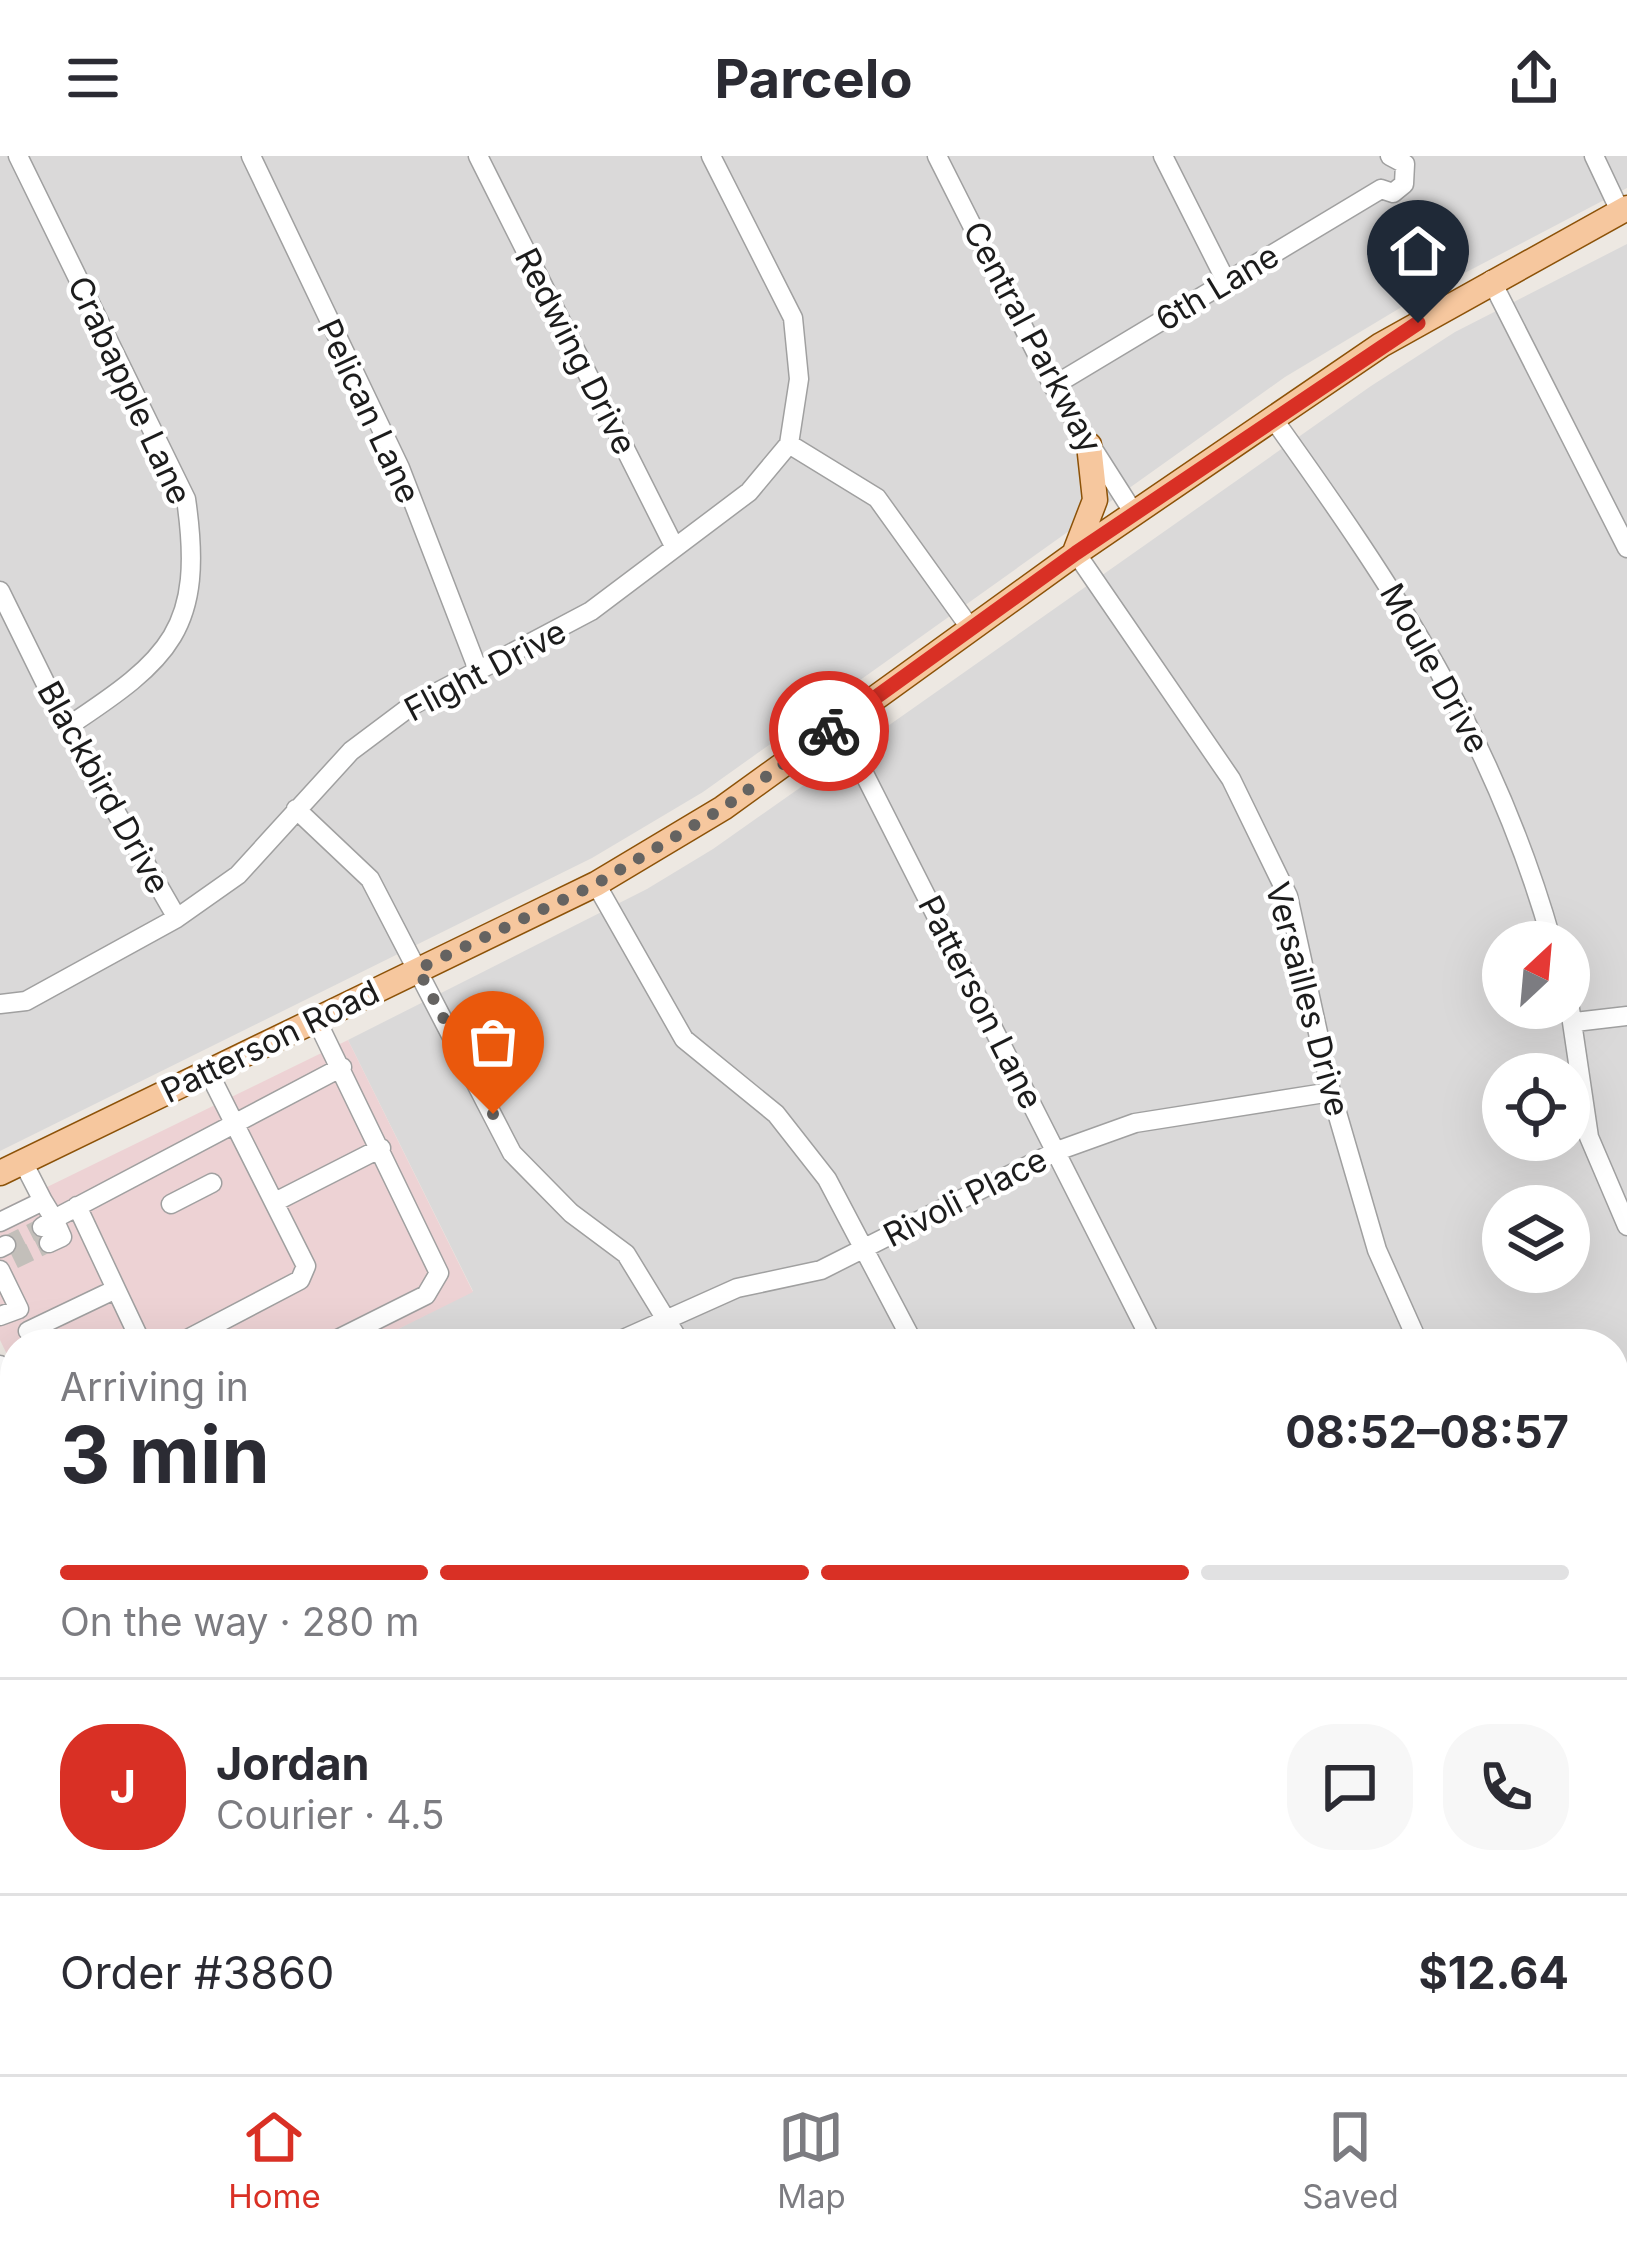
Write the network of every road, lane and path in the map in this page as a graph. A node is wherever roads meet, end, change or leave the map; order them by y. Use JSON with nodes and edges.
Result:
{"nodes":[{"id":1,"x":18,"y":156,"type":"edge"},
{"id":2,"x":250,"y":156,"type":"edge"},
{"id":3,"x":478,"y":156,"type":"edge"},
{"id":4,"x":711,"y":156,"type":"edge"},
{"id":5,"x":937,"y":156,"type":"edge"},
{"id":6,"x":1163,"y":156,"type":"edge"},
{"id":7,"x":1388,"y":156,"type":"edge"},
{"id":8,"x":1594,"y":156,"type":"edge"},
{"id":9,"x":1624,"y":210,"type":"edge"},
{"id":10,"x":1491,"y":280,"type":"junction"},
{"id":11,"x":1226,"y":281,"type":"junction"},
{"id":12,"x":1053,"y":386,"type":"junction"},
{"id":13,"x":1272,"y":417,"type":"junction"},
{"id":14,"x":789,"y":444,"type":"junction"},
{"id":15,"x":1089,"y":445,"type":"junction"},
{"id":16,"x":1135,"y":514,"type":"junction"},
{"id":17,"x":674,"y":546,"type":"junction"},
{"id":18,"x":1627,"y":548,"type":"edge"},
{"id":19,"x":1074,"y":554,"type":"junction"},
{"id":20,"x":0,"y":591,"type":"edge"},
{"id":21,"x":971,"y":628,"type":"junction"},
{"id":22,"x":478,"y":670,"type":"junction"},
{"id":23,"x":839,"y":724,"type":"junction"},
{"id":24,"x":68,"y":727,"type":"junction"},
{"id":25,"x":296,"y":809,"type":"junction"},
{"id":26,"x":596,"y":884,"type":"junction"},
{"id":27,"x":177,"y":918,"type":"junction"},
{"id":28,"x":1546,"y":921,"type":"edge"},
{"id":29,"x":418,"y":969,"type":"junction"},
{"id":30,"x":0,"y":1004,"type":"edge"},
{"id":31,"x":1627,"y":1016,"type":"edge"},
{"id":32,"x":316,"y":1018,"type":"junction"},
{"id":33,"x":1590,"y":1020,"type":"edge"},
{"id":34,"x":1576,"y":1029,"type":"edge"},
{"id":35,"x":341,"y":1067,"type":"junction"},
{"id":36,"x":208,"y":1071,"type":"junction"},
{"id":37,"x":1331,"y":1092,"type":"junction"},
{"id":38,"x":234,"y":1122,"type":"junction"},
{"id":39,"x":381,"y":1148,"type":"junction"},
{"id":40,"x":1057,"y":1150,"type":"junction"},
{"id":41,"x":8,"y":1165,"type":"edge"},
{"id":42,"x":212,"y":1183,"type":"dead end"},
{"id":43,"x":43,"y":1201,"type":"junction"},
{"id":44,"x":274,"y":1202,"type":"junction"},
{"id":45,"x":171,"y":1204,"type":"dead end"},
{"id":46,"x":77,"y":1206,"type":"junction"},
{"id":47,"x":0,"y":1222,"type":"edge"},
{"id":48,"x":1627,"y":1226,"type":"edge"},
{"id":49,"x":866,"y":1248,"type":"junction"},
{"id":50,"x":4,"y":1258,"type":"edge"},
{"id":51,"x":116,"y":1289,"type":"junction"},
{"id":52,"x":10,"y":1313,"type":"edge"},
{"id":53,"x":667,"y":1315,"type":"junction"},
{"id":54,"x":47,"y":1329,"type":"edge"},
{"id":55,"x":135,"y":1329,"type":"edge"},
{"id":56,"x":207,"y":1329,"type":"edge"},
{"id":57,"x":358,"y":1329,"type":"edge"},
{"id":58,"x":640,"y":1329,"type":"edge"},
{"id":59,"x":674,"y":1329,"type":"edge"},
{"id":60,"x":906,"y":1329,"type":"edge"},
{"id":61,"x":1146,"y":1329,"type":"edge"},
{"id":62,"x":1412,"y":1329,"type":"edge"}],
"edges":[{"from":1,"to":24,"type":"street","name":"Crabapple Lane"},
{"from":2,"to":22,"type":"street","name":"Pelican Lane"},
{"from":3,"to":17,"type":"street","name":"Redwing Drive"},
{"from":4,"to":14,"type":"street"},
{"from":5,"to":12,"type":"street","name":"Central Parkway"},
{"from":6,"to":11,"type":"street"},
{"from":7,"to":11,"type":"street","name":"6th Lane"},
{"from":8,"to":9,"type":"street"},
{"from":9,"to":10,"type":"main road","name":"Patterson Road"},
{"from":10,"to":13,"type":"main road","name":"Patterson Road"},
{"from":10,"to":18,"type":"street"},
{"from":11,"to":12,"type":"street","name":"6th Lane"},
{"from":12,"to":15,"type":"street","name":"Central Parkway"},
{"from":13,"to":16,"type":"main road","name":"Patterson Road"},
{"from":13,"to":28,"type":"street","name":"Moule Drive"},
{"from":14,"to":17,"type":"street","name":"Flight Drive"},
{"from":14,"to":21,"type":"street"},
{"from":15,"to":16,"type":"street","name":"Central Parkway"},
{"from":15,"to":19,"type":"main road"},
{"from":16,"to":19,"type":"main road","name":"Patterson Road"},
{"from":17,"to":22,"type":"street","name":"Flight Drive"},
{"from":19,"to":21,"type":"main road","name":"Patterson Road"},
{"from":19,"to":37,"type":"street","name":"Versailles Drive"},
{"from":20,"to":24,"type":"street","name":"Blackbird Drive"},
{"from":21,"to":23,"type":"main road","name":"Patterson Road"},
{"from":22,"to":25,"type":"street","name":"Flight Drive"},
{"from":23,"to":26,"type":"main road","name":"Patterson Road"},
{"from":23,"to":40,"type":"street","name":"Patterson Lane"},
{"from":24,"to":27,"type":"street","name":"Blackbird Drive"},
{"from":25,"to":27,"type":"street","name":"Flight Drive"},
{"from":25,"to":29,"type":"street"},
{"from":26,"to":29,"type":"main road","name":"Patterson Road"},
{"from":26,"to":49,"type":"street"},
{"from":27,"to":30,"type":"street","name":"Flight Drive"},
{"from":29,"to":32,"type":"main road","name":"Patterson Road"},
{"from":29,"to":53,"type":"street"},
{"from":31,"to":33,"type":"street"},
{"from":32,"to":35,"type":"street"},
{"from":32,"to":36,"type":"main road","name":"Patterson Road"},
{"from":34,"to":48,"type":"street"},
{"from":35,"to":38,"type":"street"},
{"from":35,"to":39,"type":"street"},
{"from":36,"to":38,"type":"street"},
{"from":36,"to":41,"type":"main road","name":"Patterson Road"},
{"from":37,"to":40,"type":"street","name":"Rivoli Place"},
{"from":37,"to":62,"type":"street","name":"Versailles Drive"},
{"from":38,"to":44,"type":"street"},
{"from":38,"to":46,"type":"street"},
{"from":39,"to":44,"type":"street"},
{"from":39,"to":57,"type":"street"},
{"from":40,"to":49,"type":"street","name":"Rivoli Place"},
{"from":40,"to":61,"type":"street","name":"Patterson Lane"},
{"from":41,"to":43,"type":"street"},
{"from":42,"to":45,"type":"street"},
{"from":43,"to":46,"type":"street"},
{"from":43,"to":47,"type":"street"},
{"from":44,"to":56,"type":"street"},
{"from":46,"to":51,"type":"street"},
{"from":49,"to":53,"type":"street","name":"Rivoli Place"},
{"from":49,"to":60,"type":"street"},
{"from":50,"to":52,"type":"street"},
{"from":51,"to":54,"type":"street"},
{"from":51,"to":55,"type":"street"},
{"from":53,"to":58,"type":"street","name":"Rivoli Place"},
{"from":53,"to":59,"type":"street"}]}
